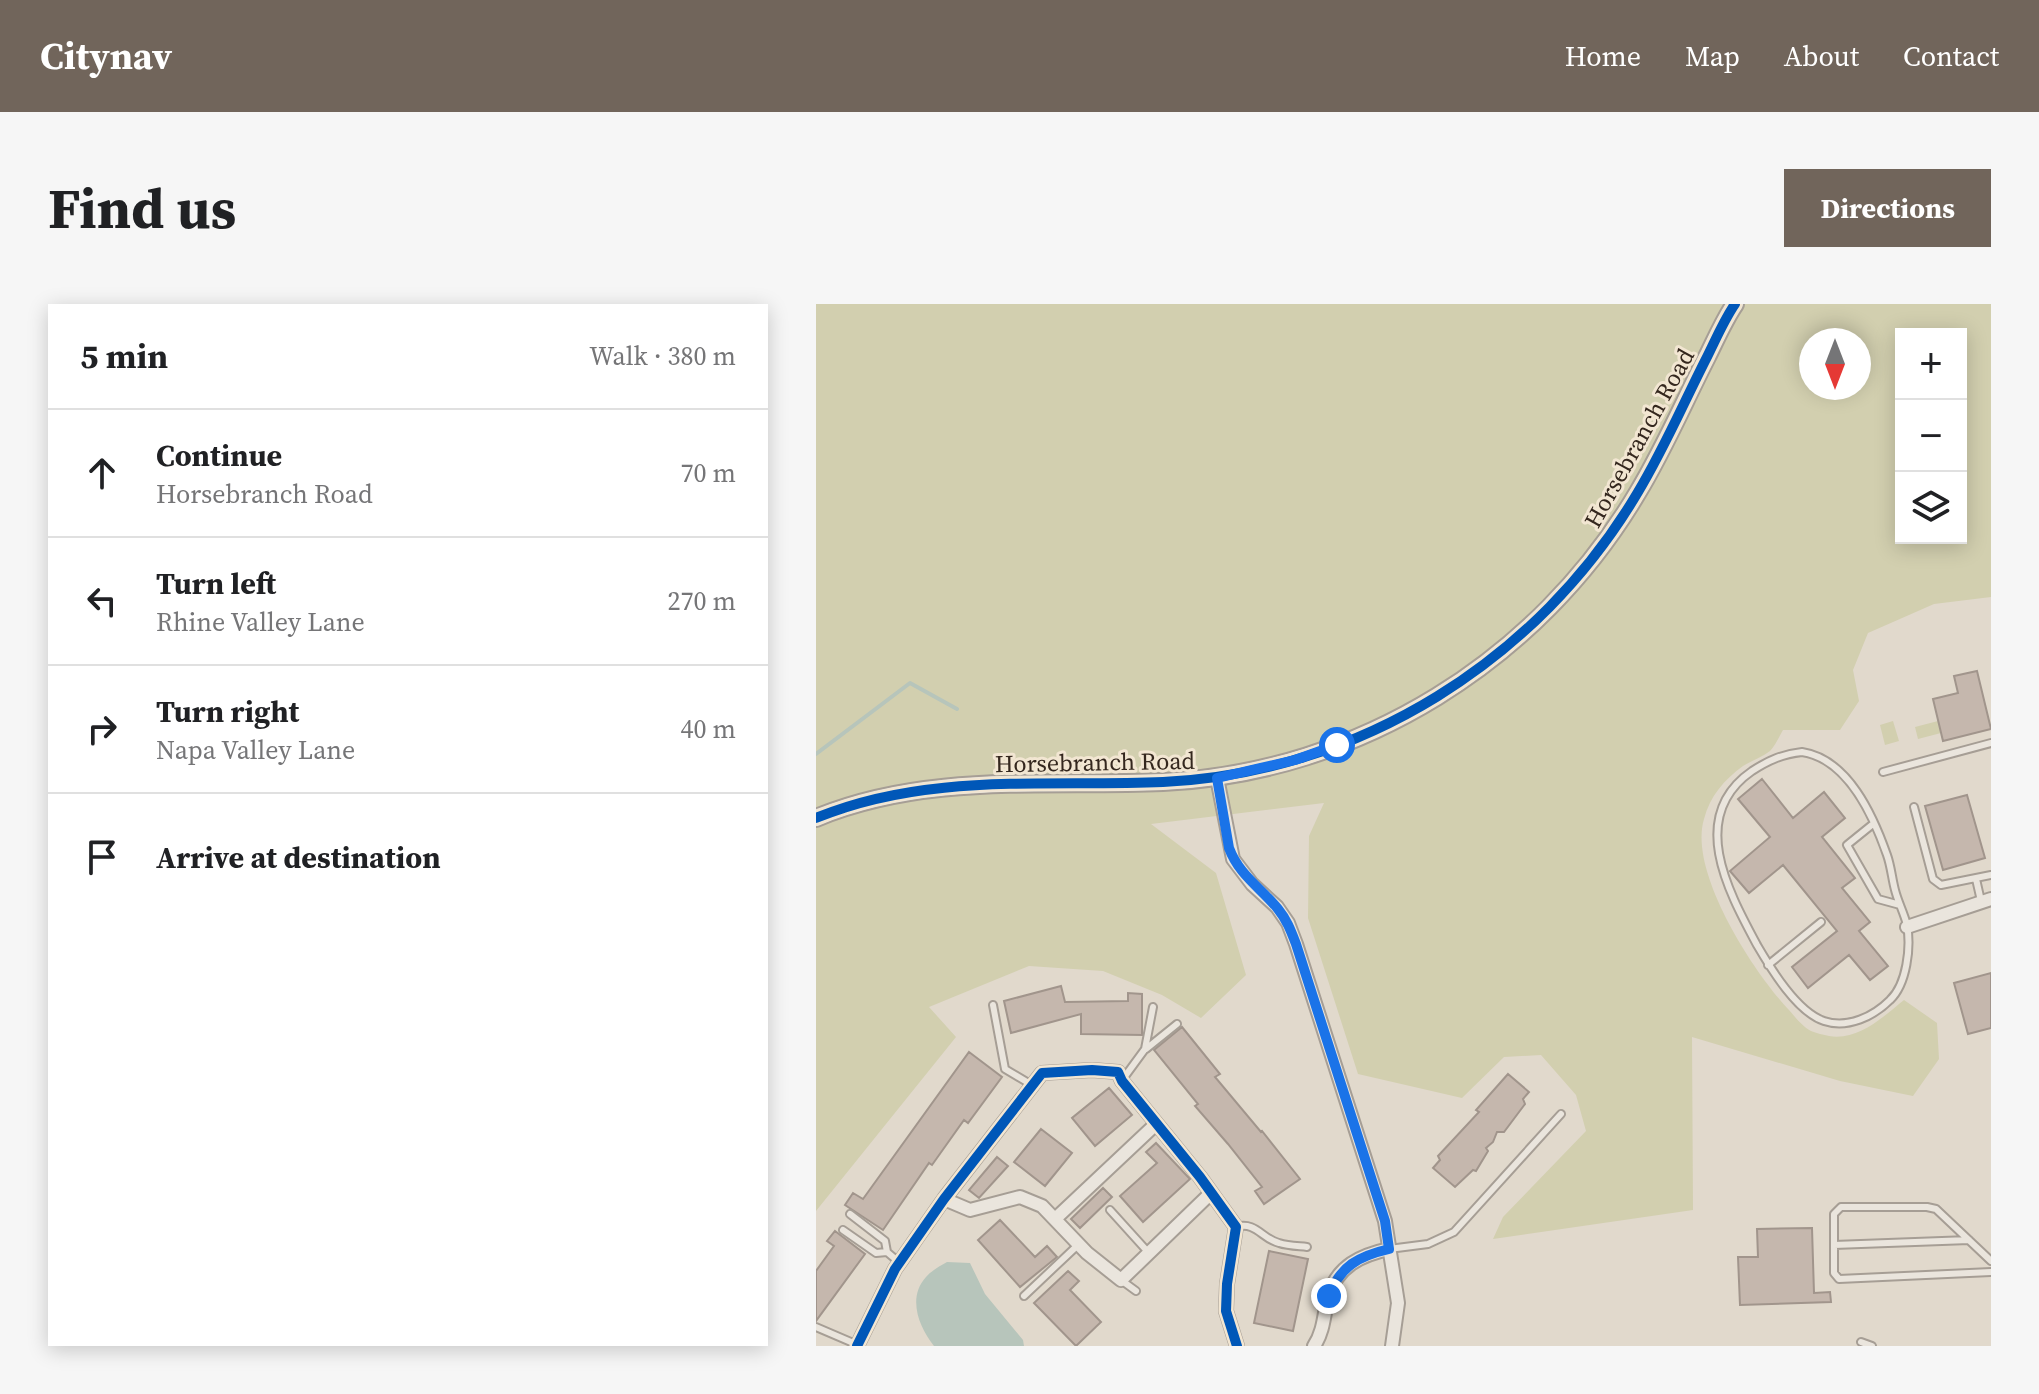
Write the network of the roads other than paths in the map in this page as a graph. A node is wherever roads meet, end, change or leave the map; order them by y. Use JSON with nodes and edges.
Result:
{"nodes":[{"id":1,"x":1735,"y":304,"type":"edge"},
{"id":2,"x":1991,"y":743,"type":"edge"},
{"id":3,"x":1883,"y":772,"type":"dead end"},
{"id":4,"x":1217,"y":778,"type":"junction"},
{"id":5,"x":1914,"y":807,"type":"dead end"},
{"id":6,"x":816,"y":818,"type":"edge"},
{"id":7,"x":1873,"y":824,"type":"junction"},
{"id":8,"x":1991,"y":875,"type":"edge"},
{"id":9,"x":1976,"y":879,"type":"junction"},
{"id":10,"x":1986,"y":900,"type":"edge"},
{"id":11,"x":1900,"y":905,"type":"junction"},
{"id":12,"x":1821,"y":922,"type":"dead end"},
{"id":13,"x":1907,"y":927,"type":"junction"},
{"id":14,"x":1768,"y":965,"type":"junction"},
{"id":15,"x":993,"y":1005,"type":"dead end"},
{"id":16,"x":1153,"y":1007,"type":"dead end"},
{"id":17,"x":1177,"y":1024,"type":"dead end"},
{"id":18,"x":1145,"y":1049,"type":"junction"},
{"id":19,"x":1122,"y":1081,"type":"junction"},
{"id":20,"x":1032,"y":1085,"type":"junction"},
{"id":21,"x":1561,"y":1114,"type":"dead end"},
{"id":22,"x":1156,"y":1124,"type":"junction"},
{"id":23,"x":1211,"y":1193,"type":"junction"},
{"id":24,"x":944,"y":1199,"type":"junction"},
{"id":25,"x":1110,"y":1210,"type":"dead end"},
{"id":26,"x":850,"y":1214,"type":"dead end"},
{"id":27,"x":1055,"y":1219,"type":"junction"},
{"id":28,"x":1236,"y":1227,"type":"junction"},
{"id":29,"x":843,"y":1230,"type":"dead end"},
{"id":30,"x":1969,"y":1240,"type":"junction"},
{"id":31,"x":1079,"y":1244,"type":"junction"},
{"id":32,"x":1834,"y":1245,"type":"junction"},
{"id":33,"x":1307,"y":1247,"type":"dead end"},
{"id":34,"x":1389,"y":1249,"type":"junction"},
{"id":35,"x":887,"y":1252,"type":"junction"},
{"id":36,"x":1148,"y":1252,"type":"junction"},
{"id":37,"x":1991,"y":1261,"type":"edge"},
{"id":38,"x":900,"y":1263,"type":"junction"},
{"id":39,"x":1991,"y":1272,"type":"edge"},
{"id":40,"x":1121,"y":1280,"type":"junction"},
{"id":41,"x":1136,"y":1291,"type":"dead end"},
{"id":42,"x":1024,"y":1296,"type":"dead end"},
{"id":43,"x":816,"y":1327,"type":"edge"},
{"id":44,"x":1861,"y":1342,"type":"dead end"},
{"id":45,"x":858,"y":1346,"type":"edge"},
{"id":46,"x":1237,"y":1346,"type":"edge"},
{"id":47,"x":1314,"y":1346,"type":"edge"},
{"id":48,"x":1392,"y":1346,"type":"edge"},
{"id":49,"x":1872,"y":1346,"type":"edge"}],
"edges":[{"from":1,"to":4,"type":"street","name":"Horsebranch Road"},
{"from":2,"to":3,"type":"lane"},
{"from":4,"to":6,"type":"street","name":"Horsebranch Road"},
{"from":4,"to":34,"type":"street"},
{"from":5,"to":9,"type":"lane"},
{"from":7,"to":11,"type":"lane"},
{"from":7,"to":11,"type":"lane"},
{"from":7,"to":14,"type":"lane"},
{"from":8,"to":9,"type":"lane"},
{"from":9,"to":10,"type":"lane"},
{"from":10,"to":13,"type":"street"},
{"from":11,"to":13,"type":"lane"},
{"from":12,"to":14,"type":"lane"},
{"from":13,"to":14,"type":"lane"},
{"from":15,"to":20,"type":"lane"},
{"from":16,"to":18,"type":"lane"},
{"from":17,"to":18,"type":"lane"},
{"from":18,"to":19,"type":"lane"},
{"from":19,"to":20,"type":"street"},
{"from":19,"to":22,"type":"street"},
{"from":20,"to":24,"type":"street"},
{"from":21,"to":34,"type":"lane"},
{"from":22,"to":23,"type":"street"},
{"from":22,"to":27,"type":"street"},
{"from":23,"to":28,"type":"street"},
{"from":23,"to":36,"type":"street"},
{"from":24,"to":27,"type":"street"},
{"from":24,"to":38,"type":"street"},
{"from":25,"to":36,"type":"lane"},
{"from":26,"to":35,"type":"lane"},
{"from":27,"to":31,"type":"street"},
{"from":28,"to":33,"type":"lane"},
{"from":28,"to":46,"type":"street"},
{"from":29,"to":35,"type":"lane"},
{"from":30,"to":32,"type":"lane"},
{"from":30,"to":32,"type":"lane"},
{"from":30,"to":37,"type":"lane"},
{"from":31,"to":40,"type":"street"},
{"from":31,"to":42,"type":"lane"},
{"from":32,"to":39,"type":"lane"},
{"from":34,"to":47,"type":"street"},
{"from":34,"to":48,"type":"street"},
{"from":35,"to":38,"type":"lane"},
{"from":36,"to":40,"type":"street"},
{"from":38,"to":45,"type":"street"},
{"from":40,"to":41,"type":"lane"},
{"from":43,"to":45,"type":"lane"},
{"from":44,"to":49,"type":"lane"}]}
